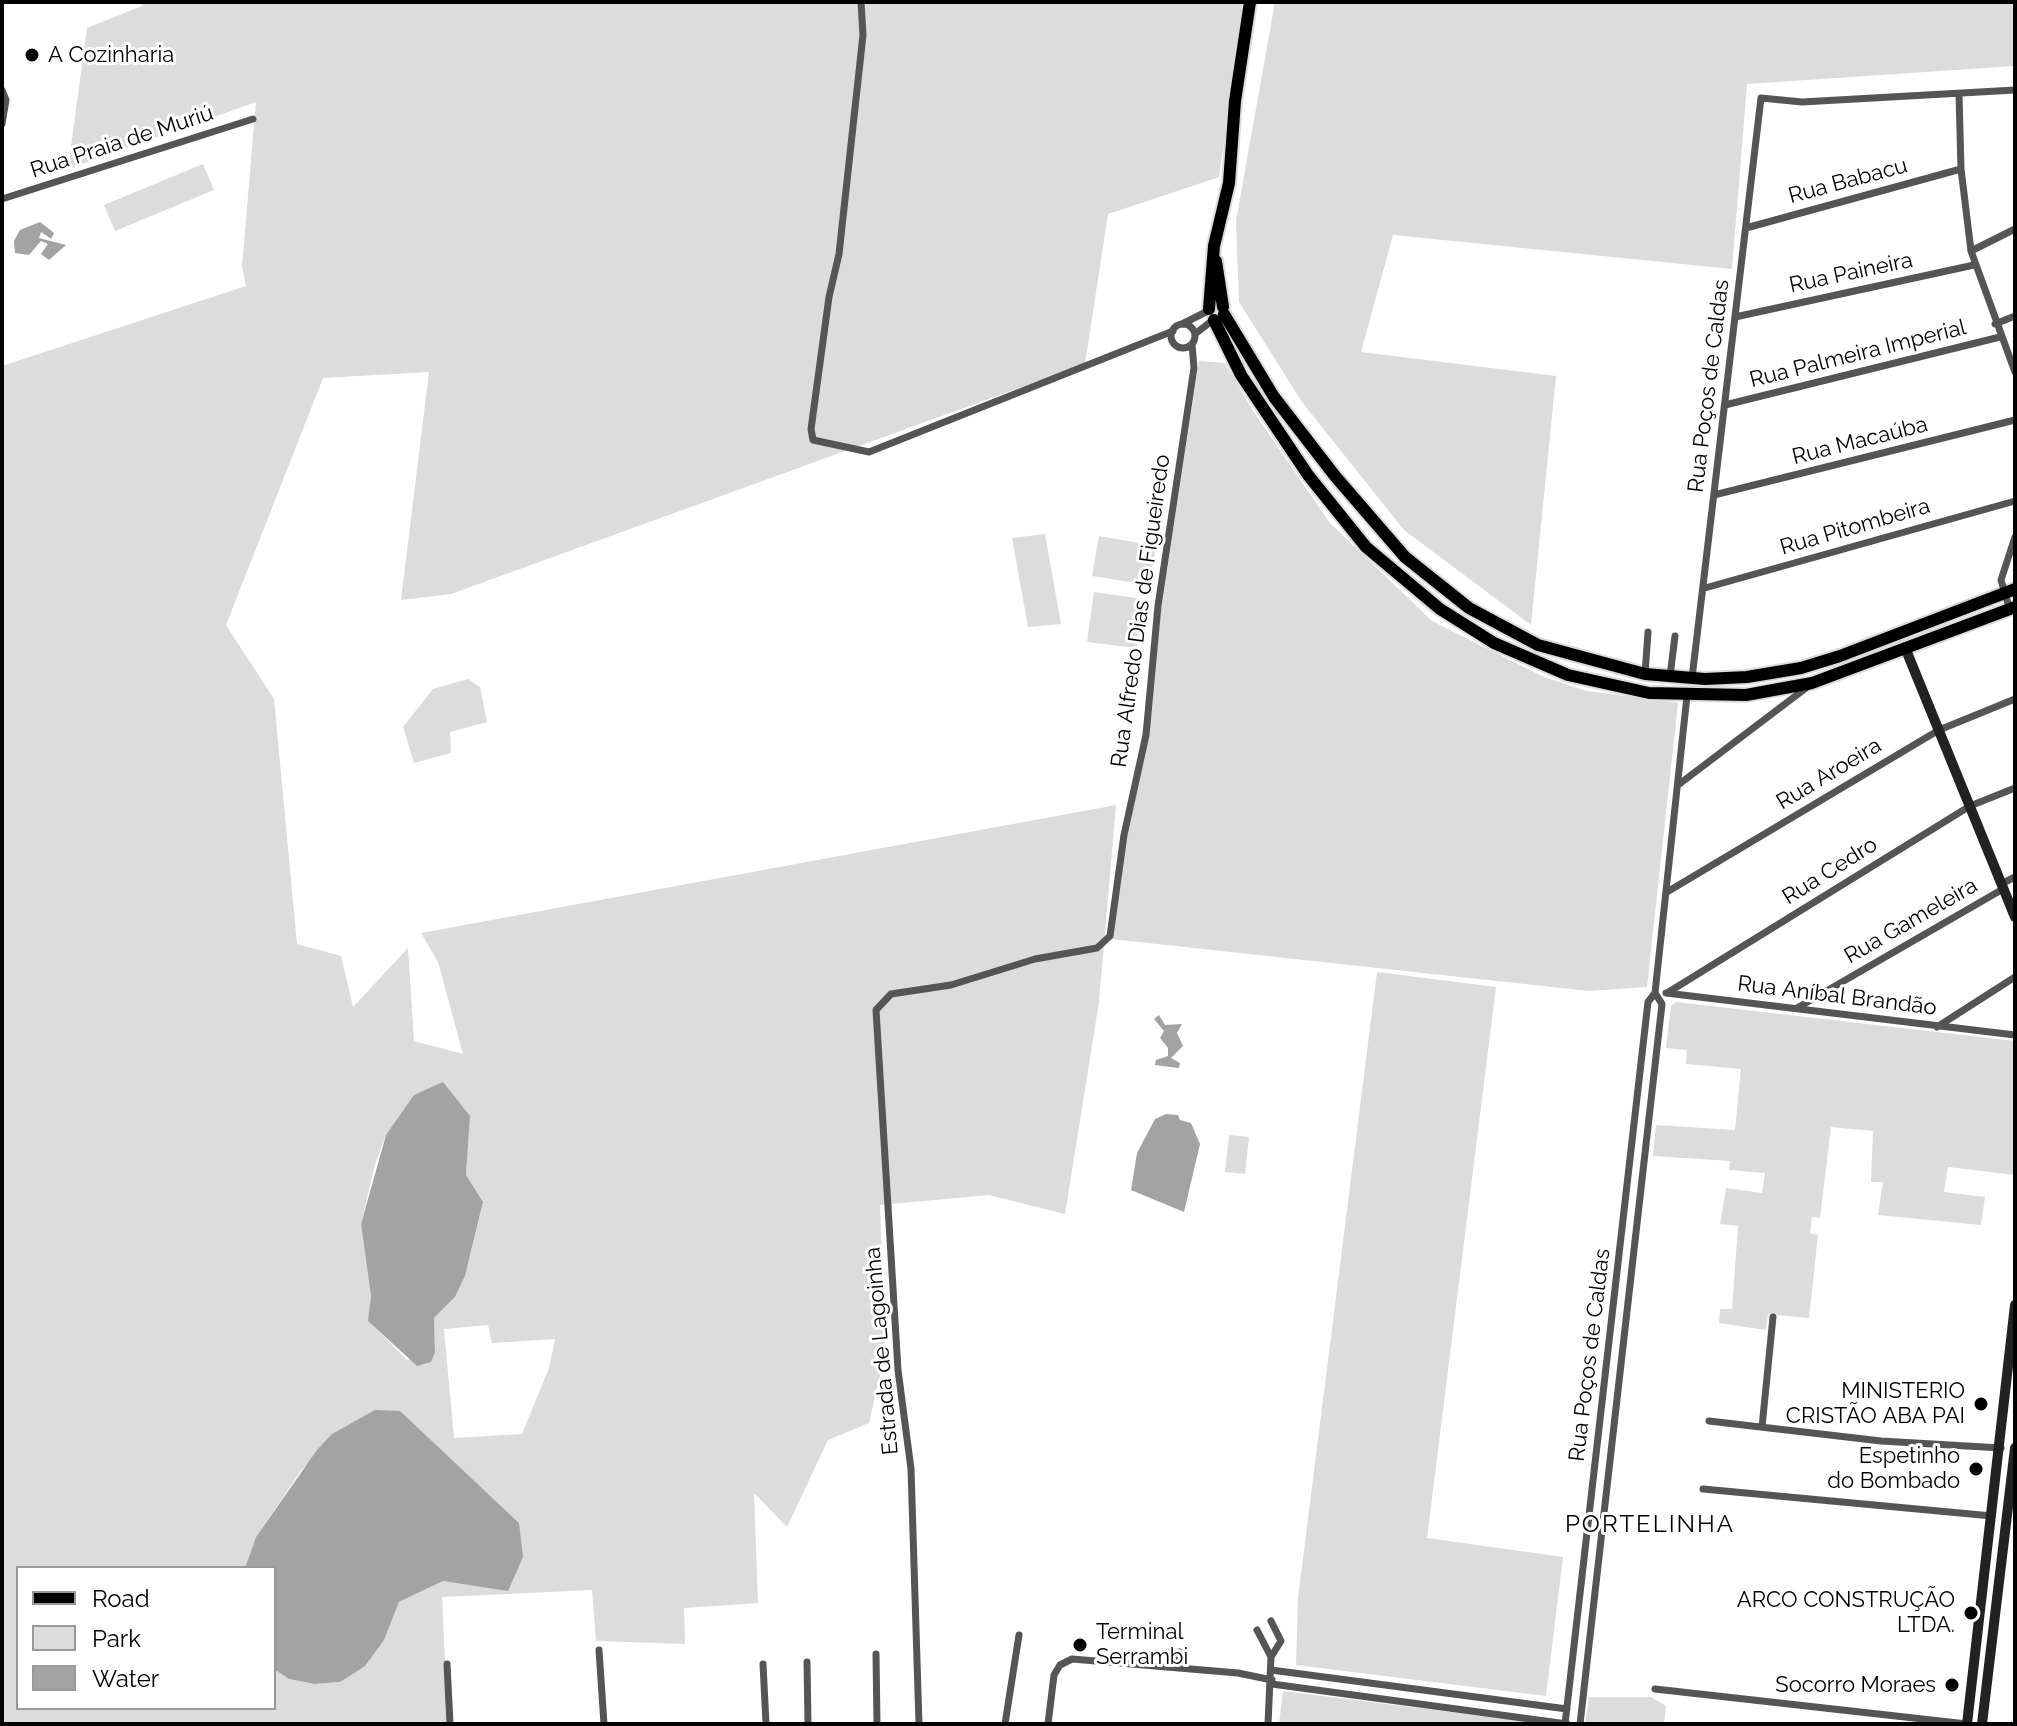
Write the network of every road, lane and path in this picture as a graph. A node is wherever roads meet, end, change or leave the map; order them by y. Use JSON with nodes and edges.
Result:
{"nodes":[{"id":1,"x":861,"y":2,"type":"edge"},
{"id":2,"x":1250,"y":2,"type":"edge"},
{"id":3,"x":2015,"y":90,"type":"edge"},
{"id":4,"x":3,"y":92,"type":"edge"},
{"id":5,"x":1959,"y":94,"type":"junction"},
{"id":6,"x":253,"y":119,"type":"dead end"},
{"id":7,"x":2,"y":124,"type":"edge"},
{"id":8,"x":1961,"y":169,"type":"junction"},
{"id":9,"x":2,"y":199,"type":"edge"},
{"id":10,"x":1746,"y":228,"type":"junction"},
{"id":11,"x":2015,"y":229,"type":"edge"},
{"id":12,"x":1971,"y":251,"type":"junction"},
{"id":13,"x":1974,"y":265,"type":"junction"},
{"id":14,"x":1215,"y":314,"type":"junction"},
{"id":15,"x":2015,"y":316,"type":"edge"},
{"id":16,"x":1735,"y":317,"type":"junction"},
{"id":17,"x":1995,"y":324,"type":"junction"},
{"id":18,"x":1176,"y":328,"type":"junction"},
{"id":19,"x":1195,"y":334,"type":"junction"},
{"id":20,"x":2000,"y":337,"type":"junction"},
{"id":21,"x":1192,"y":344,"type":"junction"},
{"id":22,"x":2015,"y":372,"type":"edge"},
{"id":23,"x":1725,"y":405,"type":"junction"},
{"id":24,"x":2015,"y":420,"type":"edge"},
{"id":25,"x":1714,"y":495,"type":"junction"},
{"id":26,"x":2015,"y":501,"type":"edge"},
{"id":27,"x":2015,"y":537,"type":"edge"},
{"id":28,"x":1705,"y":588,"type":"junction"},
{"id":29,"x":2009,"y":591,"type":"edge"},
{"id":30,"x":2012,"y":608,"type":"edge"},
{"id":31,"x":1648,"y":632,"type":"dead end"},
{"id":32,"x":1675,"y":636,"type":"dead end"},
{"id":33,"x":1906,"y":650,"type":"junction"},
{"id":34,"x":1591,"y":661,"type":"junction"},
{"id":35,"x":1606,"y":666,"type":"junction"},
{"id":36,"x":1645,"y":674,"type":"junction"},
{"id":37,"x":1670,"y":676,"type":"junction"},
{"id":38,"x":1692,"y":678,"type":"junction"},
{"id":39,"x":1585,"y":679,"type":"junction"},
{"id":40,"x":1812,"y":683,"type":"junction"},
{"id":41,"x":1601,"y":684,"type":"junction"},
{"id":42,"x":1687,"y":696,"type":"junction"},
{"id":43,"x":2015,"y":699,"type":"edge"},
{"id":44,"x":1939,"y":730,"type":"junction"},
{"id":45,"x":1678,"y":785,"type":"junction"},
{"id":46,"x":2015,"y":788,"type":"edge"},
{"id":47,"x":1970,"y":806,"type":"junction"},
{"id":48,"x":2015,"y":877,"type":"edge"},
{"id":49,"x":2002,"y":886,"type":"junction"},
{"id":50,"x":1667,"y":892,"type":"junction"},
{"id":51,"x":2015,"y":917,"type":"edge"},
{"id":52,"x":2015,"y":977,"type":"edge"},
{"id":53,"x":902,"y":992,"type":"joint"},
{"id":54,"x":1655,"y":993,"type":"junction"},
{"id":55,"x":1667,"y":993,"type":"junction"},
{"id":56,"x":1795,"y":1009,"type":"junction"},
{"id":57,"x":1937,"y":1027,"type":"junction"},
{"id":58,"x":2015,"y":1035,"type":"edge"},
{"id":59,"x":2015,"y":1305,"type":"edge"},
{"id":60,"x":1773,"y":1317,"type":"dead end"},
{"id":61,"x":2004,"y":1419,"type":"junction"},
{"id":62,"x":1709,"y":1421,"type":"dead end"},
{"id":63,"x":1762,"y":1427,"type":"junction"},
{"id":64,"x":2015,"y":1439,"type":"edge"},
{"id":65,"x":2015,"y":1448,"type":"edge"},
{"id":66,"x":2000,"y":1451,"type":"junction"},
{"id":67,"x":2012,"y":1472,"type":"junction"},
{"id":68,"x":1703,"y":1489,"type":"dead end"},
{"id":69,"x":1993,"y":1516,"type":"junction"},
{"id":70,"x":1271,"y":1621,"type":"dead end"},
{"id":71,"x":1257,"y":1630,"type":"dead end"},
{"id":72,"x":1019,"y":1635,"type":"dead end"},
{"id":73,"x":599,"y":1650,"type":"dead end"},
{"id":74,"x":1175,"y":1652,"type":"dead end"},
{"id":75,"x":876,"y":1654,"type":"dead end"},
{"id":76,"x":1271,"y":1657,"type":"junction"},
{"id":77,"x":807,"y":1662,"type":"dead end"},
{"id":78,"x":447,"y":1664,"type":"dead end"},
{"id":79,"x":763,"y":1664,"type":"dead end"},
{"id":80,"x":1173,"y":1667,"type":"junction"},
{"id":81,"x":1271,"y":1670,"type":"junction"},
{"id":82,"x":1272,"y":1682,"type":"junction"},
{"id":83,"x":1655,"y":1689,"type":"dead end"},
{"id":84,"x":1567,"y":1709,"type":"junction"},
{"id":85,"x":450,"y":1724,"type":"edge"},
{"id":86,"x":604,"y":1724,"type":"edge"},
{"id":87,"x":766,"y":1724,"type":"edge"},
{"id":88,"x":808,"y":1724,"type":"edge"},
{"id":89,"x":877,"y":1724,"type":"edge"},
{"id":90,"x":919,"y":1724,"type":"edge"},
{"id":91,"x":1005,"y":1724,"type":"edge"},
{"id":92,"x":1048,"y":1724,"type":"edge"},
{"id":93,"x":1268,"y":1724,"type":"edge"},
{"id":94,"x":1566,"y":1724,"type":"edge"},
{"id":95,"x":1580,"y":1724,"type":"edge"},
{"id":96,"x":1967,"y":1724,"type":"edge"},
{"id":97,"x":1982,"y":1724,"type":"edge"}],
"edges":[{"from":1,"to":18,"type":"street"},
{"from":2,"to":14,"type":"main road"},
{"from":3,"to":5,"type":"street"},
{"from":4,"to":7,"type":"street"},
{"from":5,"to":8,"type":"street"},
{"from":5,"to":10,"type":"street","name":"Rua Poços de Caldas"},
{"from":6,"to":9,"type":"street","name":"Rua Praia de Muriú"},
{"from":8,"to":10,"type":"street","name":"Rua Babacu"},
{"from":8,"to":12,"type":"street"},
{"from":10,"to":16,"type":"street","name":"Rua Poços de Caldas"},
{"from":11,"to":12,"type":"street"},
{"from":12,"to":13,"type":"street"},
{"from":13,"to":16,"type":"street","name":"Rua Paineira"},
{"from":13,"to":17,"type":"street"},
{"from":14,"to":18,"type":"street"},
{"from":14,"to":19,"type":"street"},
{"from":14,"to":34,"type":"main road"},
{"from":14,"to":39,"type":"main road"},
{"from":15,"to":17,"type":"street","name":"Rua Palmeira Imperial"},
{"from":16,"to":23,"type":"street","name":"Rua Poços de Caldas"},
{"from":17,"to":20,"type":"street"},
{"from":18,"to":19,"type":"street"},
{"from":18,"to":21,"type":"street"},
{"from":19,"to":21,"type":"street"},
{"from":20,"to":22,"type":"street"},
{"from":20,"to":23,"type":"street","name":"Rua Palmeira Imperial"},
{"from":21,"to":53,"type":"street","name":"Rua Alfredo Dias de Figueiredo"},
{"from":23,"to":25,"type":"street","name":"Rua Poços de Caldas"},
{"from":24,"to":25,"type":"street","name":"Rua Macaúba"},
{"from":25,"to":28,"type":"street","name":"Rua Poços de Caldas"},
{"from":26,"to":28,"type":"street","name":"Rua Pitombeira"},
{"from":27,"to":29,"type":"street"},
{"from":28,"to":38,"type":"street","name":"Rua Poços de Caldas"},
{"from":29,"to":30,"type":"street"},
{"from":29,"to":38,"type":"main road"},
{"from":30,"to":33,"type":"main road"},
{"from":31,"to":36,"type":"street"},
{"from":32,"to":37,"type":"street"},
{"from":33,"to":40,"type":"main road"},
{"from":33,"to":44,"type":"main road"},
{"from":34,"to":35,"type":"main road"},
{"from":34,"to":39,"type":"main road"},
{"from":35,"to":36,"type":"main road"},
{"from":35,"to":41,"type":"main road"},
{"from":36,"to":37,"type":"main road"},
{"from":37,"to":38,"type":"main road"},
{"from":39,"to":41,"type":"main road"},
{"from":40,"to":42,"type":"main road"},
{"from":40,"to":45,"type":"street"},
{"from":41,"to":42,"type":"main road"},
{"from":42,"to":45,"type":"street","name":"Rua Poços de Caldas"},
{"from":43,"to":44,"type":"street","name":"Rua Aroeira"},
{"from":44,"to":47,"type":"main road"},
{"from":44,"to":50,"type":"street","name":"Rua Aroeira"},
{"from":45,"to":50,"type":"street","name":"Rua Poços de Caldas"},
{"from":46,"to":47,"type":"street","name":"Rua Cedro"},
{"from":47,"to":49,"type":"main road"},
{"from":47,"to":55,"type":"street","name":"Rua Cedro"},
{"from":48,"to":49,"type":"street","name":"Rua Gameleira"},
{"from":49,"to":51,"type":"main road"},
{"from":49,"to":56,"type":"street","name":"Rua Gameleira"},
{"from":50,"to":54,"type":"street","name":"Rua Poços de Caldas"},
{"from":52,"to":57,"type":"street"},
{"from":53,"to":90,"type":"street","name":"Estrada de Lagoinha"},
{"from":54,"to":55,"type":"street","name":"Rua Aníbal Brandão"},
{"from":54,"to":84,"type":"street","name":"Rua Poços de Caldas"},
{"from":54,"to":95,"type":"street","name":"Rua Poços de Caldas"},
{"from":55,"to":56,"type":"street","name":"Rua Aníbal Brandão"},
{"from":56,"to":57,"type":"street","name":"Rua Aníbal Brandão"},
{"from":57,"to":58,"type":"street","name":"Rua Aníbal Brandão"},
{"from":59,"to":61,"type":"main road"},
{"from":60,"to":63,"type":"street"},
{"from":61,"to":64,"type":"main road"},
{"from":61,"to":66,"type":"main road"},
{"from":62,"to":63,"type":"street"},
{"from":63,"to":66,"type":"street"},
{"from":65,"to":67,"type":"main road"},
{"from":66,"to":67,"type":"main road"},
{"from":66,"to":69,"type":"main road"},
{"from":67,"to":97,"type":"main road"},
{"from":68,"to":69,"type":"street"},
{"from":69,"to":96,"type":"main road"},
{"from":70,"to":76,"type":"street"},
{"from":71,"to":76,"type":"street"},
{"from":72,"to":91,"type":"street"},
{"from":73,"to":86,"type":"street"},
{"from":74,"to":80,"type":"street"},
{"from":75,"to":89,"type":"street"},
{"from":76,"to":81,"type":"street"},
{"from":77,"to":88,"type":"street"},
{"from":78,"to":85,"type":"street"},
{"from":79,"to":87,"type":"street"},
{"from":80,"to":82,"type":"street"},
{"from":80,"to":92,"type":"street"},
{"from":81,"to":82,"type":"street"},
{"from":81,"to":84,"type":"street"},
{"from":82,"to":93,"type":"street"},
{"from":82,"to":94,"type":"street"},
{"from":83,"to":96,"type":"street"},
{"from":84,"to":94,"type":"street","name":"Rua Poços de Caldas"}]}
